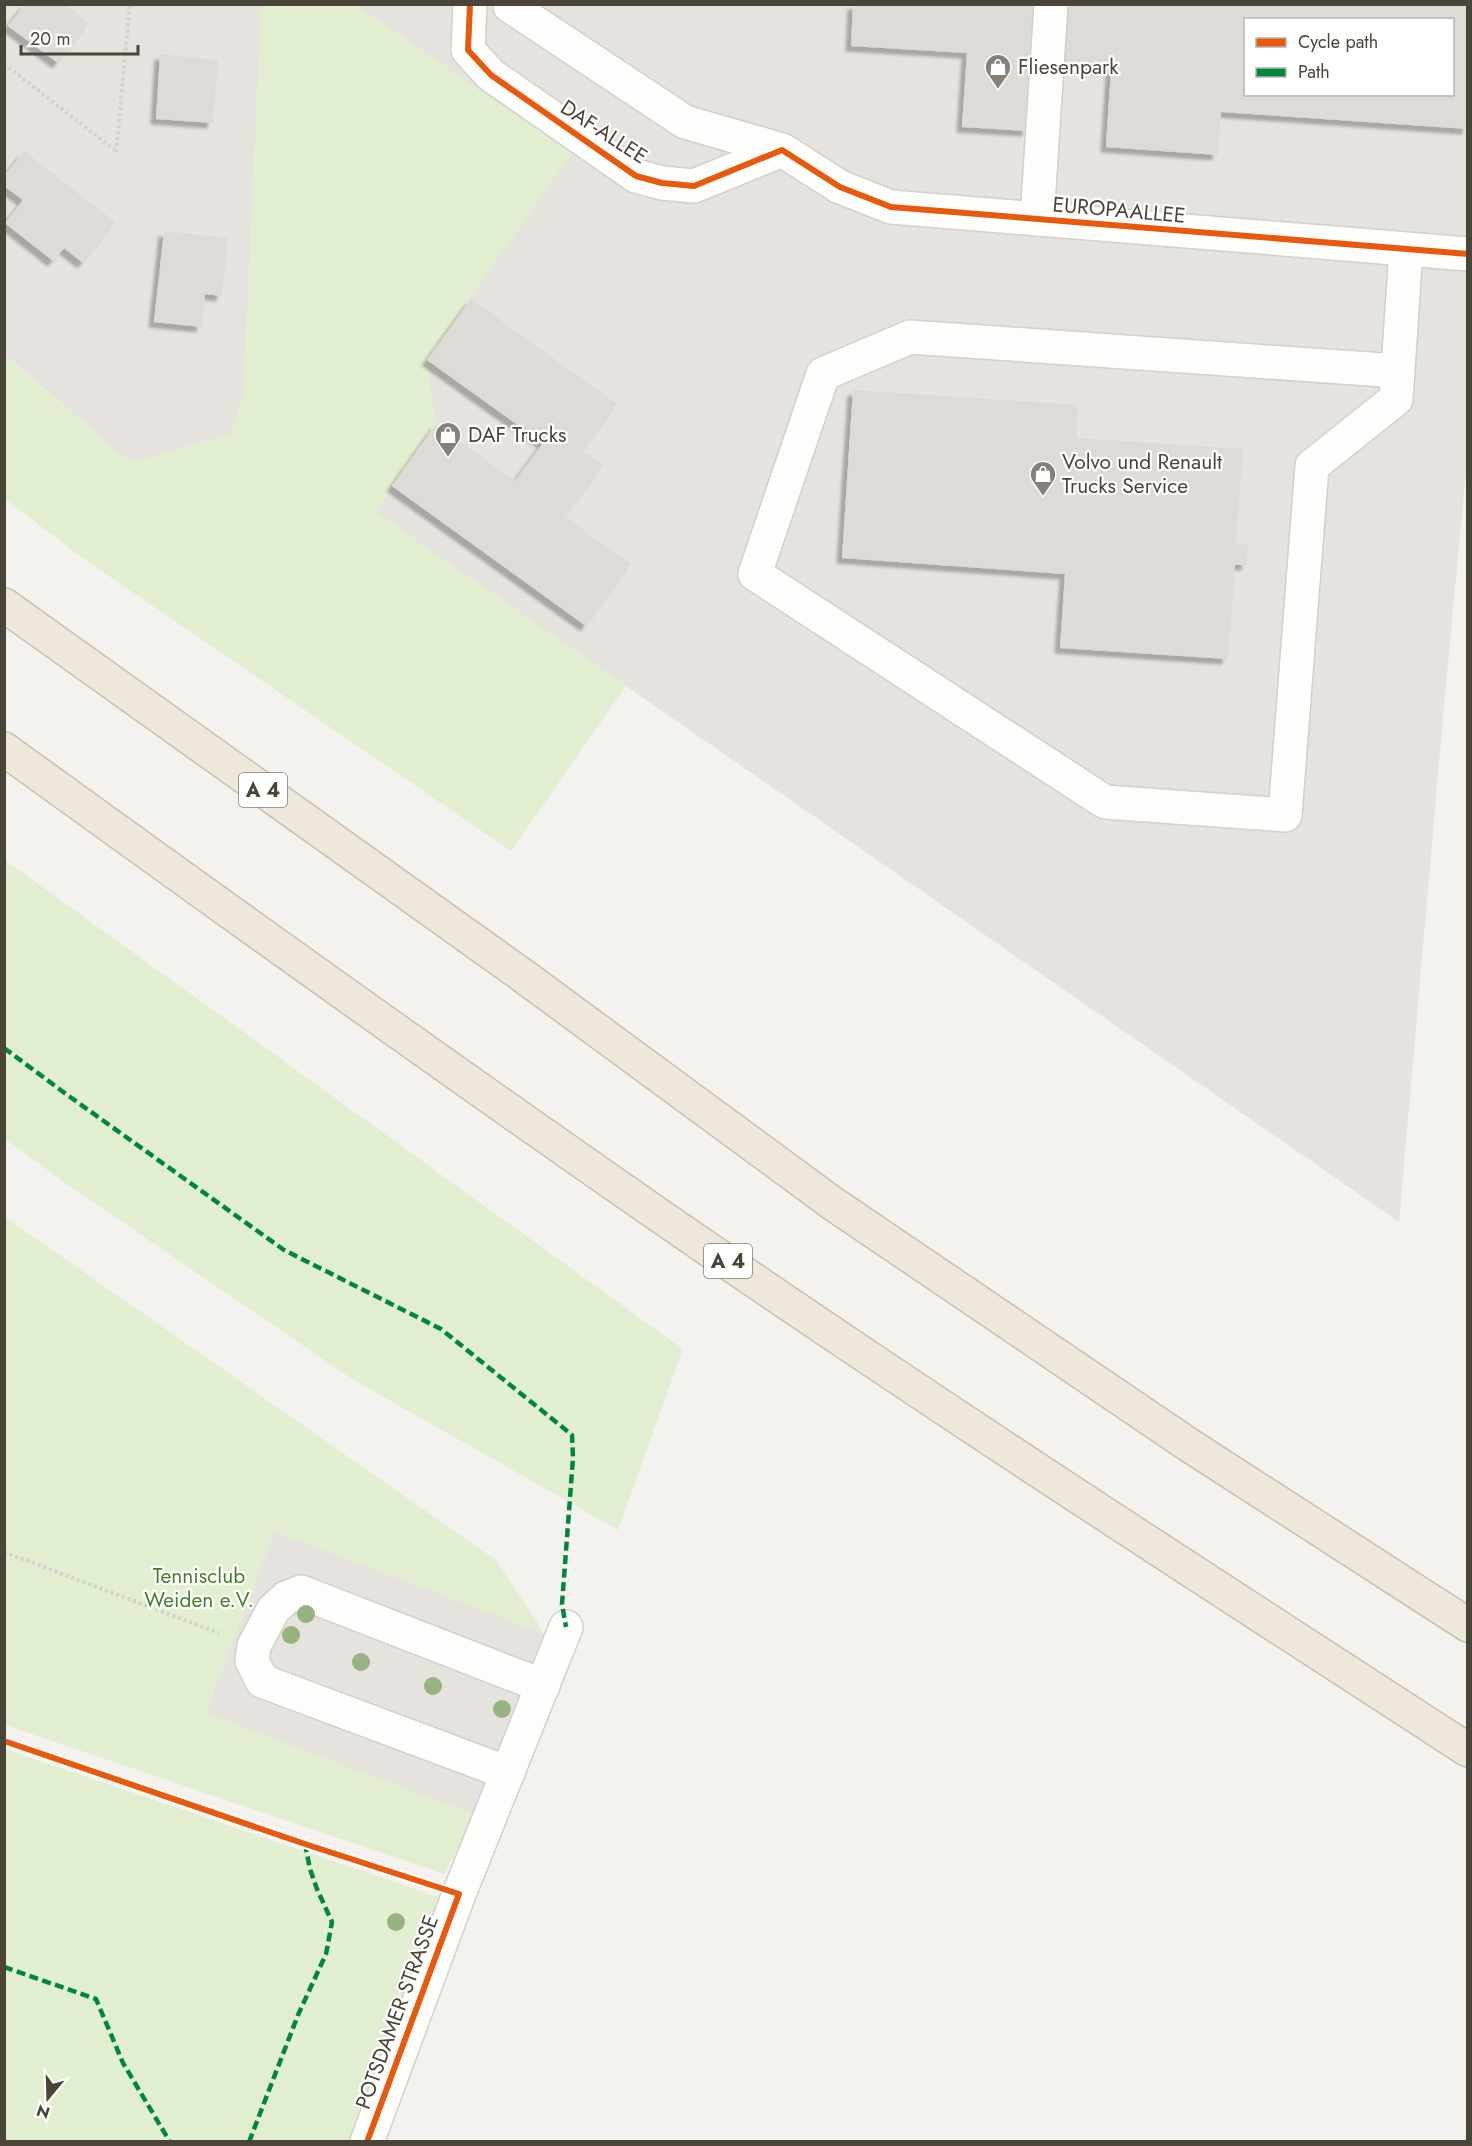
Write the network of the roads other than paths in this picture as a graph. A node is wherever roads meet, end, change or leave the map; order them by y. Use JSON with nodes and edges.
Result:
{"nodes":[{"id":1,"x":470,"y":4,"type":"edge"},
{"id":2,"x":510,"y":4,"type":"edge"},
{"id":3,"x":1051,"y":4,"type":"edge"},
{"id":4,"x":782,"y":150,"type":"junction"},
{"id":5,"x":1037,"y":219,"type":"junction"},
{"id":6,"x":1406,"y":250,"type":"junction"},
{"id":7,"x":1467,"y":254,"type":"edge"},
{"id":8,"x":1398,"y":371,"type":"junction"},
{"id":9,"x":4,"y":605,"type":"edge"},
{"id":10,"x":4,"y":749,"type":"edge"},
{"id":11,"x":1467,"y":1625,"type":"edge"},
{"id":12,"x":566,"y":1627,"type":"dead end"},
{"id":13,"x":543,"y":1686,"type":"junction"},
{"id":14,"x":1467,"y":1750,"type":"edge"},
{"id":15,"x":508,"y":1773,"type":"junction"},
{"id":16,"x":367,"y":2142,"type":"edge"}],
"edges":[{"from":1,"to":4,"type":"street","name":"DAF-ALLEE"},
{"from":2,"to":4,"type":"street","name":"EUROPAALLEE"},
{"from":3,"to":5,"type":"street"},
{"from":4,"to":5,"type":"street","name":"EUROPAALLEE"},
{"from":5,"to":6,"type":"street","name":"EUROPAALLEE"},
{"from":6,"to":7,"type":"street","name":"EUROPAALLEE"},
{"from":6,"to":8,"type":"street"},
{"from":8,"to":8,"type":"street"},
{"from":9,"to":11,"type":"highway","number":"A 4"},
{"from":10,"to":14,"type":"highway","number":"A 4"},
{"from":12,"to":13,"type":"street","name":"POTSDAMER STRASSE"},
{"from":13,"to":15,"type":"street","name":"POTSDAMER STRASSE"},
{"from":13,"to":15,"type":"street"},
{"from":15,"to":16,"type":"street","name":"POTSDAMER STRASSE"}]}
